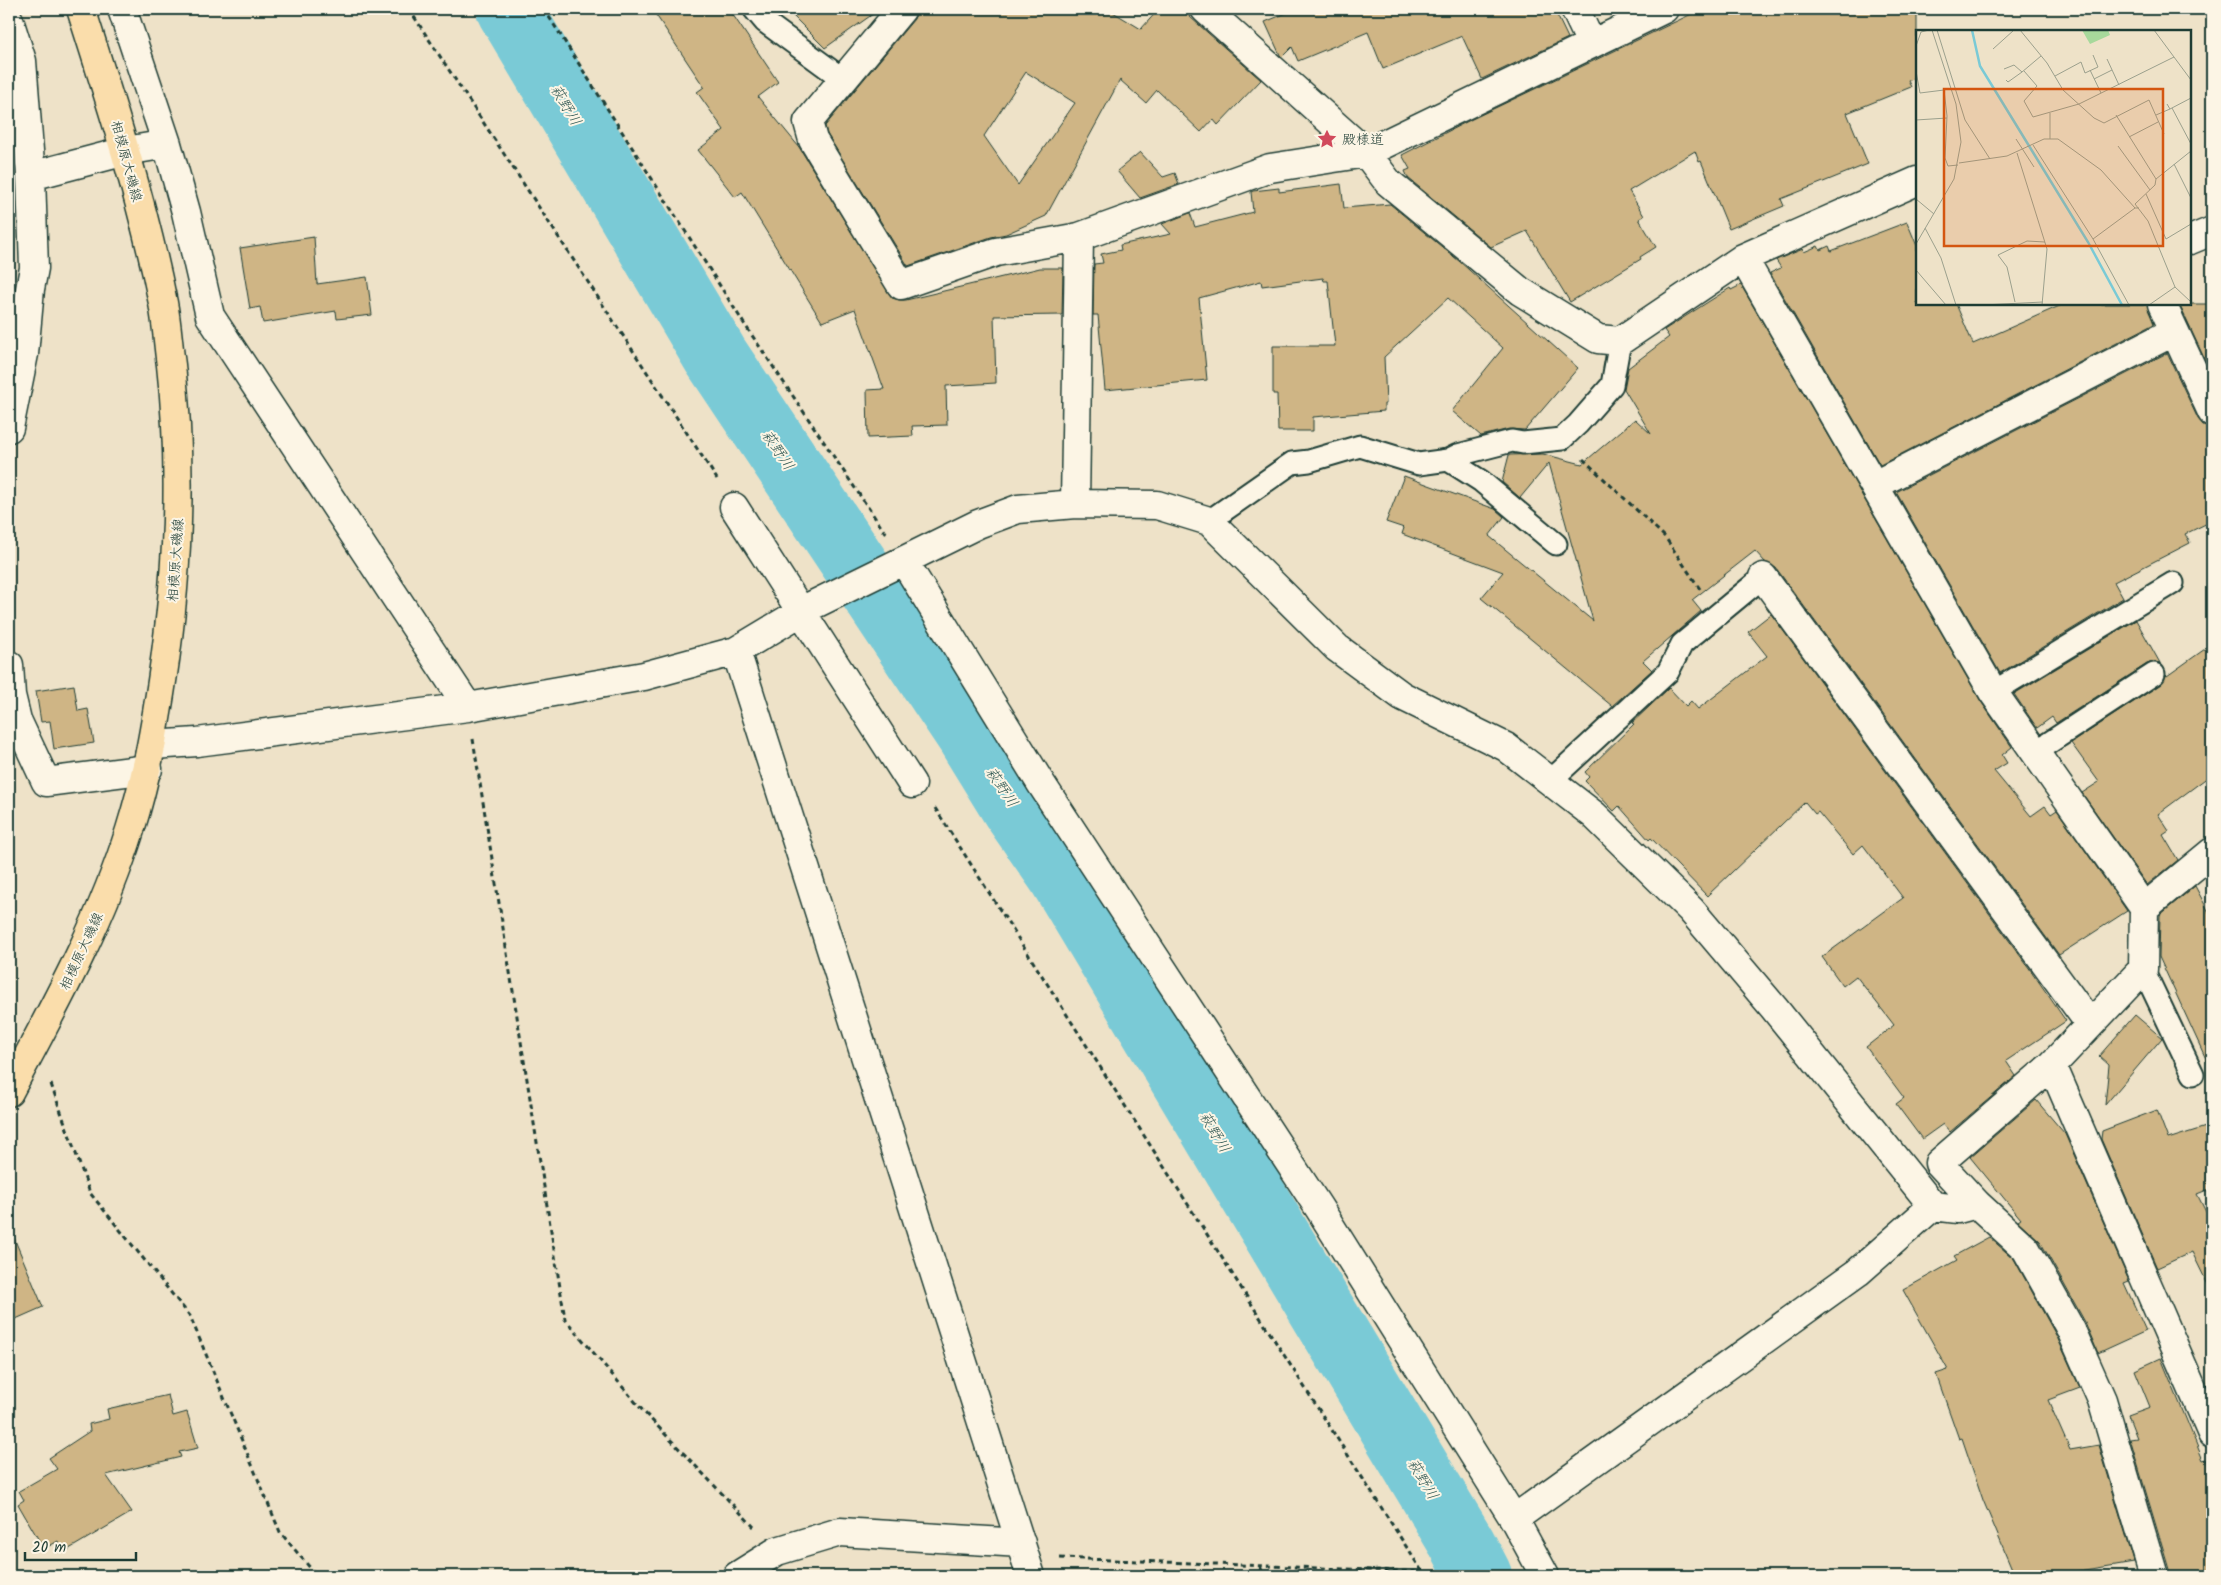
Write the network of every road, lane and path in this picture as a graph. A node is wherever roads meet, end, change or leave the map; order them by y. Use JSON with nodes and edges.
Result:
{"nodes":[{"id":1,"x":81,"y":9,"type":"edge"},
{"id":2,"x":122,"y":9,"type":"edge"},
{"id":3,"x":409,"y":9,"type":"edge"},
{"id":4,"x":544,"y":9,"type":"edge"},
{"id":5,"x":754,"y":9,"type":"edge"},
{"id":6,"x":902,"y":9,"type":"edge"},
{"id":7,"x":1205,"y":9,"type":"edge"},
{"id":8,"x":1575,"y":9,"type":"edge"},
{"id":9,"x":1664,"y":9,"type":"edge"},
{"id":10,"x":9,"y":20,"type":"edge"},
{"id":11,"x":1591,"y":43,"type":"junction"},
{"id":12,"x":844,"y":80,"type":"junction"},
{"id":13,"x":167,"y":144,"type":"junction"},
{"id":14,"x":126,"y":151,"type":"junction"},
{"id":15,"x":1366,"y":153,"type":"junction"},
{"id":16,"x":32,"y":176,"type":"junction"},
{"id":17,"x":1916,"y":181,"type":"edge"},
{"id":18,"x":2212,"y":231,"type":"edge"},
{"id":19,"x":1079,"y":237,"type":"junction"},
{"id":20,"x":2191,"y":240,"type":"edge"},
{"id":21,"x":1743,"y":258,"type":"junction"},
{"id":22,"x":19,"y":289,"type":"edge"},
{"id":23,"x":2162,"y":305,"type":"edge"},
{"id":24,"x":2173,"y":332,"type":"junction"},
{"id":25,"x":1620,"y":341,"type":"junction"},
{"id":26,"x":2212,"y":412,"type":"edge"},
{"id":27,"x":9,"y":428,"type":"edge"},
{"id":28,"x":1562,"y":439,"type":"junction"},
{"id":29,"x":1448,"y":460,"type":"junction"},
{"id":30,"x":1875,"y":485,"type":"junction"},
{"id":31,"x":1075,"y":504,"type":"junction"},
{"id":32,"x":734,"y":507,"type":"joint"},
{"id":33,"x":1209,"y":521,"type":"junction"},
{"id":34,"x":1556,"y":544,"type":"dead end"},
{"id":35,"x":897,"y":564,"type":"junction"},
{"id":36,"x":1763,"y":577,"type":"joint"},
{"id":37,"x":2173,"y":583,"type":"dead end"},
{"id":38,"x":806,"y":610,"type":"junction"},
{"id":39,"x":1717,"y":615,"type":"junction"},
{"id":40,"x":736,"y":651,"type":"junction"},
{"id":41,"x":9,"y":665,"type":"edge"},
{"id":42,"x":2154,"y":674,"type":"dead end"},
{"id":43,"x":1993,"y":692,"type":"junction"},
{"id":44,"x":468,"y":707,"type":"junction"},
{"id":45,"x":2035,"y":752,"type":"junction"},
{"id":46,"x":150,"y":757,"type":"junction"},
{"id":47,"x":1549,"y":782,"type":"junction"},
{"id":48,"x":912,"y":784,"type":"joint"},
{"id":49,"x":2210,"y":860,"type":"edge"},
{"id":50,"x":2144,"y":908,"type":"junction"},
{"id":51,"x":2142,"y":969,"type":"junction"},
{"id":52,"x":2090,"y":1024,"type":"junction"},
{"id":53,"x":31,"y":1050,"type":"junction"},
{"id":54,"x":2052,"y":1065,"type":"junction"},
{"id":55,"x":2192,"y":1074,"type":"dead end"},
{"id":56,"x":9,"y":1092,"type":"edge"},
{"id":57,"x":1977,"y":1204,"type":"junction"},
{"id":58,"x":1933,"y":1206,"type":"junction"},
{"id":59,"x":2212,"y":1434,"type":"edge"},
{"id":60,"x":1514,"y":1519,"type":"junction"},
{"id":61,"x":777,"y":1551,"type":"junction"},
{"id":62,"x":1025,"y":1559,"type":"edge"},
{"id":63,"x":1260,"y":1566,"type":"junction"},
{"id":64,"x":1423,"y":1572,"type":"junction"},
{"id":65,"x":318,"y":1576,"type":"edge"},
{"id":66,"x":737,"y":1576,"type":"edge"},
{"id":67,"x":1264,"y":1576,"type":"edge"},
{"id":68,"x":1425,"y":1576,"type":"edge"},
{"id":69,"x":1545,"y":1576,"type":"edge"},
{"id":70,"x":2154,"y":1576,"type":"edge"}],
"edges":[{"from":1,"to":14,"type":"main road","name":"相模原大磯線"},
{"from":2,"to":13,"type":"street"},
{"from":3,"to":32,"type":"path"},
{"from":4,"to":35,"type":"path"},
{"from":5,"to":12,"type":"lane"},
{"from":6,"to":12,"type":"street"},
{"from":7,"to":15,"type":"street"},
{"from":8,"to":11,"type":"street"},
{"from":9,"to":11,"type":"street"},
{"from":10,"to":16,"type":"street"},
{"from":11,"to":15,"type":"street"},
{"from":12,"to":19,"type":"street"},
{"from":13,"to":14,"type":"street"},
{"from":13,"to":44,"type":"street"},
{"from":14,"to":16,"type":"street"},
{"from":14,"to":46,"type":"main road","name":"相模原大磯線"},
{"from":15,"to":19,"type":"street"},
{"from":15,"to":25,"type":"street"},
{"from":16,"to":22,"type":"street"},
{"from":17,"to":21,"type":"street"},
{"from":18,"to":20,"type":"street"},
{"from":19,"to":31,"type":"street"},
{"from":21,"to":25,"type":"street"},
{"from":21,"to":30,"type":"street"},
{"from":22,"to":27,"type":"street"},
{"from":23,"to":24,"type":"street"},
{"from":24,"to":26,"type":"street"},
{"from":24,"to":30,"type":"street"},
{"from":25,"to":28,"type":"lane"},
{"from":28,"to":29,"type":"lane"},
{"from":28,"to":39,"type":"path"},
{"from":29,"to":33,"type":"lane"},
{"from":29,"to":34,"type":"lane"},
{"from":30,"to":43,"type":"street"},
{"from":31,"to":33,"type":"street"},
{"from":31,"to":35,"type":"street"},
{"from":32,"to":38,"type":"street"},
{"from":33,"to":47,"type":"street"},
{"from":35,"to":38,"type":"street"},
{"from":35,"to":60,"type":"street"},
{"from":36,"to":39,"type":"lane"},
{"from":36,"to":52,"type":"street"},
{"from":37,"to":43,"type":"lane"},
{"from":38,"to":40,"type":"street"},
{"from":38,"to":48,"type":"street"},
{"from":39,"to":47,"type":"lane"},
{"from":40,"to":44,"type":"street"},
{"from":40,"to":62,"type":"street"},
{"from":41,"to":46,"type":"street"},
{"from":42,"to":45,"type":"lane"},
{"from":43,"to":45,"type":"street"},
{"from":44,"to":46,"type":"street"},
{"from":44,"to":61,"type":"path"},
{"from":45,"to":50,"type":"street"},
{"from":46,"to":53,"type":"main road","name":"相模原大磯線"},
{"from":47,"to":58,"type":"street"},
{"from":48,"to":64,"type":"path"},
{"from":49,"to":50,"type":"street"},
{"from":50,"to":51,"type":"street"},
{"from":51,"to":52,"type":"street"},
{"from":51,"to":55,"type":"lane"},
{"from":52,"to":54,"type":"street"},
{"from":53,"to":56,"type":"main road","name":"相模原大磯線"},
{"from":53,"to":65,"type":"path"},
{"from":54,"to":57,"type":"street"},
{"from":54,"to":59,"type":"street"},
{"from":57,"to":58,"type":"street"},
{"from":57,"to":70,"type":"street"},
{"from":58,"to":60,"type":"street"},
{"from":60,"to":69,"type":"street"},
{"from":61,"to":62,"type":"street"},
{"from":61,"to":66,"type":"street"},
{"from":62,"to":63,"type":"path"},
{"from":63,"to":64,"type":"path"},
{"from":63,"to":67,"type":"path"},
{"from":64,"to":68,"type":"path"}]}
